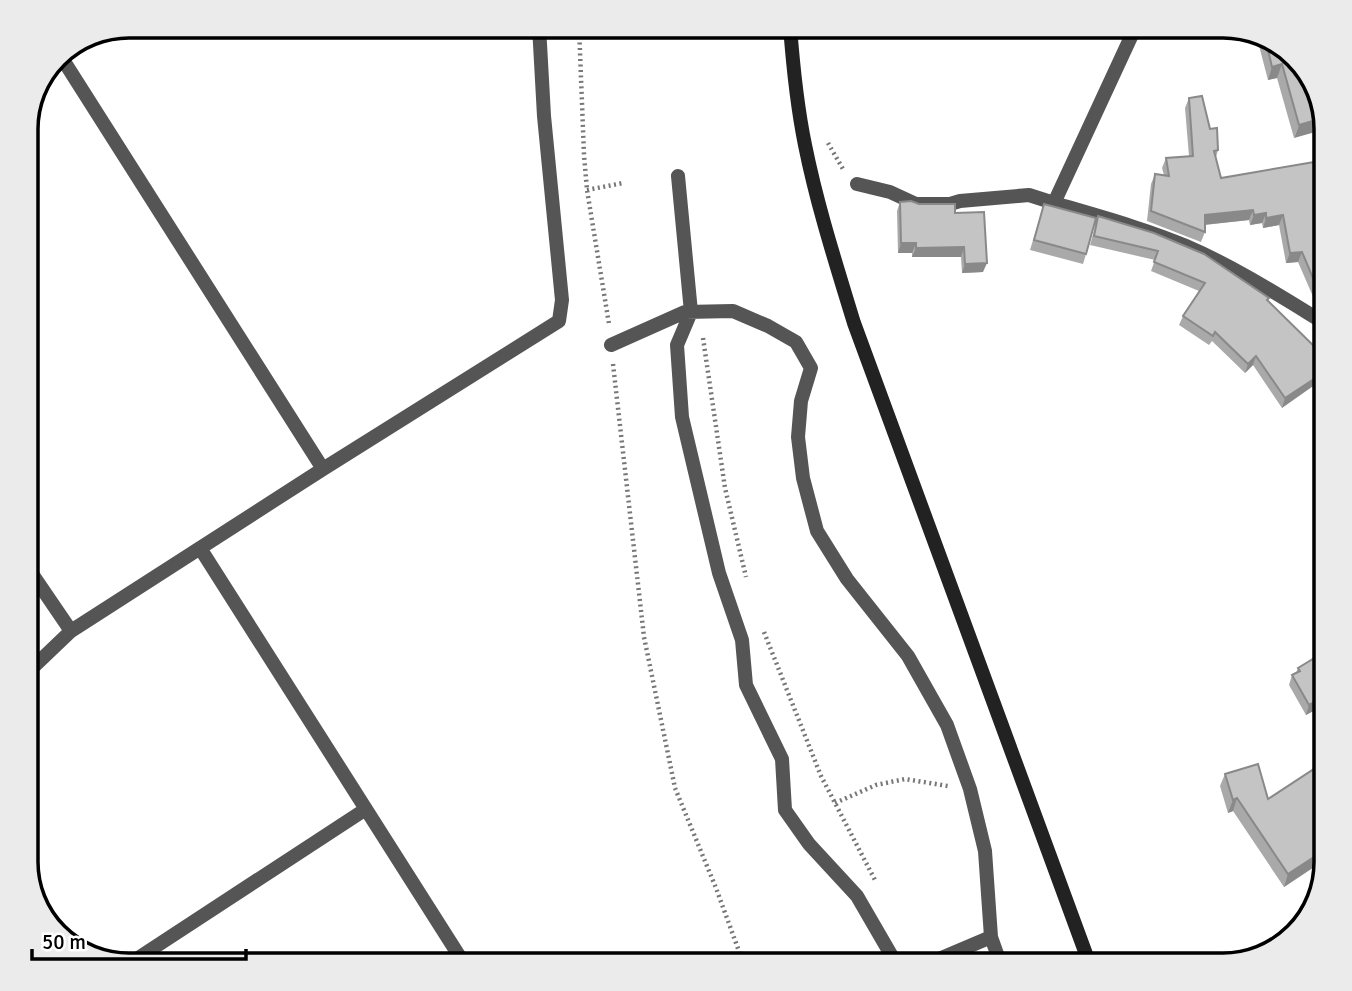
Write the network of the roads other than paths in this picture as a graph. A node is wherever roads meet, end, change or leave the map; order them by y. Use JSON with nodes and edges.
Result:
{"nodes":[{"id":1,"x":540,"y":38,"type":"edge"},
{"id":2,"x":791,"y":38,"type":"edge"},
{"id":3,"x":1130,"y":38,"type":"edge"},
{"id":4,"x":66,"y":65,"type":"edge"},
{"id":5,"x":678,"y":176,"type":"dead end"},
{"id":6,"x":856,"y":184,"type":"road end"},
{"id":7,"x":1054,"y":203,"type":"junction"},
{"id":8,"x":695,"y":312,"type":"junction"},
{"id":9,"x":1314,"y":317,"type":"edge"},
{"id":10,"x":611,"y":345,"type":"road end"},
{"id":11,"x":323,"y":469,"type":"junction"},
{"id":12,"x":200,"y":548,"type":"junction"},
{"id":13,"x":39,"y":584,"type":"edge"},
{"id":14,"x":71,"y":631,"type":"junction"},
{"id":15,"x":39,"y":662,"type":"edge"},
{"id":16,"x":366,"y":809,"type":"junction"},
{"id":17,"x":991,"y":937,"type":"junction"},
{"id":18,"x":146,"y":953,"type":"edge"},
{"id":19,"x":457,"y":953,"type":"edge"},
{"id":20,"x":890,"y":953,"type":"edge"},
{"id":21,"x":953,"y":953,"type":"edge"},
{"id":22,"x":997,"y":953,"type":"edge"},
{"id":23,"x":1086,"y":953,"type":"edge"}],
"edges":[{"from":1,"to":11,"type":"street"},
{"from":2,"to":23,"type":"street"},
{"from":3,"to":7,"type":"street"},
{"from":4,"to":11,"type":"street"},
{"from":5,"to":8,"type":"street"},
{"from":6,"to":7,"type":"street"},
{"from":7,"to":9,"type":"street"},
{"from":8,"to":10,"type":"street"},
{"from":8,"to":17,"type":"street"},
{"from":8,"to":20,"type":"street"},
{"from":11,"to":12,"type":"street"},
{"from":12,"to":14,"type":"street"},
{"from":12,"to":16,"type":"street"},
{"from":13,"to":14,"type":"street"},
{"from":14,"to":15,"type":"street"},
{"from":16,"to":18,"type":"street"},
{"from":16,"to":19,"type":"street"},
{"from":17,"to":21,"type":"street"},
{"from":17,"to":22,"type":"street"}]}
